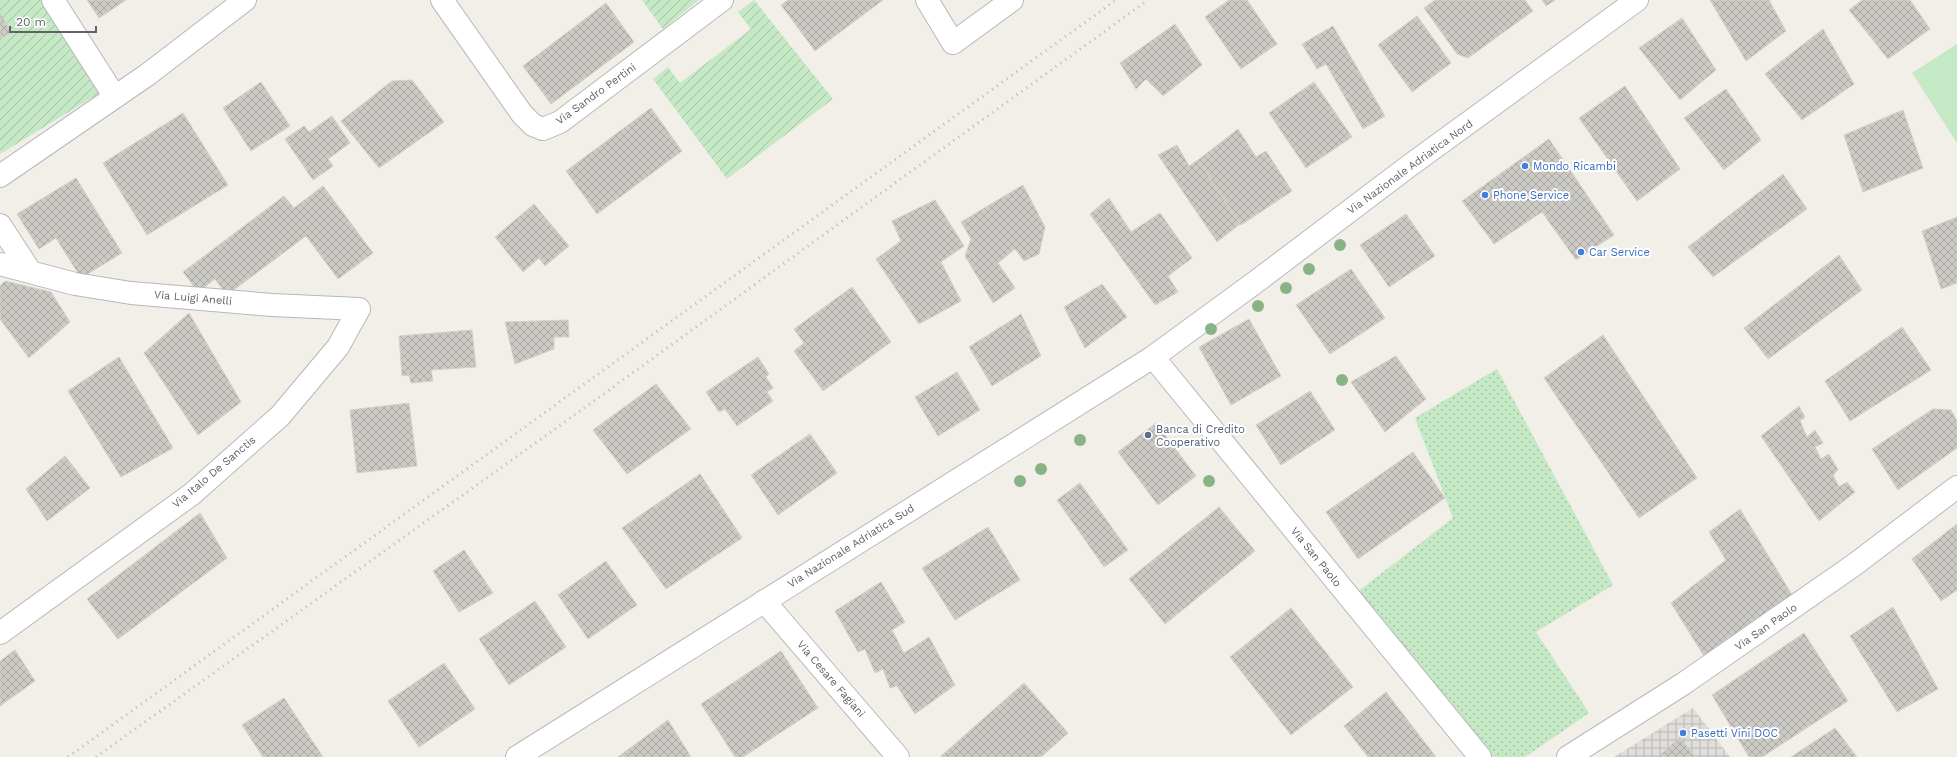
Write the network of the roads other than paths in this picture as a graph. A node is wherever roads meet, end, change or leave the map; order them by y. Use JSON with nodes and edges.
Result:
{"nodes":[{"id":1,"x":53,"y":0,"type":"edge"},
{"id":2,"x":245,"y":0,"type":"edge"},
{"id":3,"x":442,"y":0,"type":"edge"},
{"id":4,"x":722,"y":0,"type":"edge"},
{"id":5,"x":927,"y":0,"type":"edge"},
{"id":6,"x":1012,"y":0,"type":"edge"},
{"id":7,"x":1637,"y":0,"type":"edge"},
{"id":8,"x":115,"y":97,"type":"junction"},
{"id":9,"x":0,"y":176,"type":"edge"},
{"id":10,"x":0,"y":225,"type":"edge"},
{"id":11,"x":0,"y":264,"type":"edge"},
{"id":12,"x":30,"y":271,"type":"junction"},
{"id":13,"x":359,"y":309,"type":"joint"},
{"id":14,"x":1185,"y":335,"type":"joint"},
{"id":15,"x":1153,"y":357,"type":"junction"},
{"id":16,"x":1957,"y":487,"type":"edge"},
{"id":17,"x":764,"y":601,"type":"junction"},
{"id":18,"x":0,"y":633,"type":"edge"},
{"id":19,"x":517,"y":757,"type":"edge"},
{"id":20,"x":898,"y":757,"type":"edge"},
{"id":21,"x":1480,"y":757,"type":"edge"},
{"id":22,"x":1568,"y":757,"type":"edge"}],
"edges":[{"from":1,"to":8,"type":"street"},
{"from":2,"to":8,"type":"street"},
{"from":3,"to":4,"type":"street","name":"Via Sandro Pertini"},
{"from":5,"to":6,"type":"street"},
{"from":7,"to":14,"type":"street","name":"Via Nazionale Adriatica Nord"},
{"from":8,"to":9,"type":"street"},
{"from":10,"to":12,"type":"street"},
{"from":11,"to":12,"type":"street","name":"Via Luigi Anelli"},
{"from":12,"to":13,"type":"street","name":"Via Luigi Anelli"},
{"from":13,"to":18,"type":"street","name":"Via Italo De Sanctis"},
{"from":14,"to":15,"type":"street","name":"Via Nazionale Adriatica Sud"},
{"from":15,"to":17,"type":"street","name":"Via Nazionale Adriatica Sud"},
{"from":15,"to":21,"type":"street","name":"Via San Paolo"},
{"from":16,"to":22,"type":"street","name":"Via San Paolo"},
{"from":17,"to":19,"type":"street","name":"Via Nazionale Adriatica Sud"},
{"from":17,"to":20,"type":"street","name":"Via Cesare Fagiani"}]}
